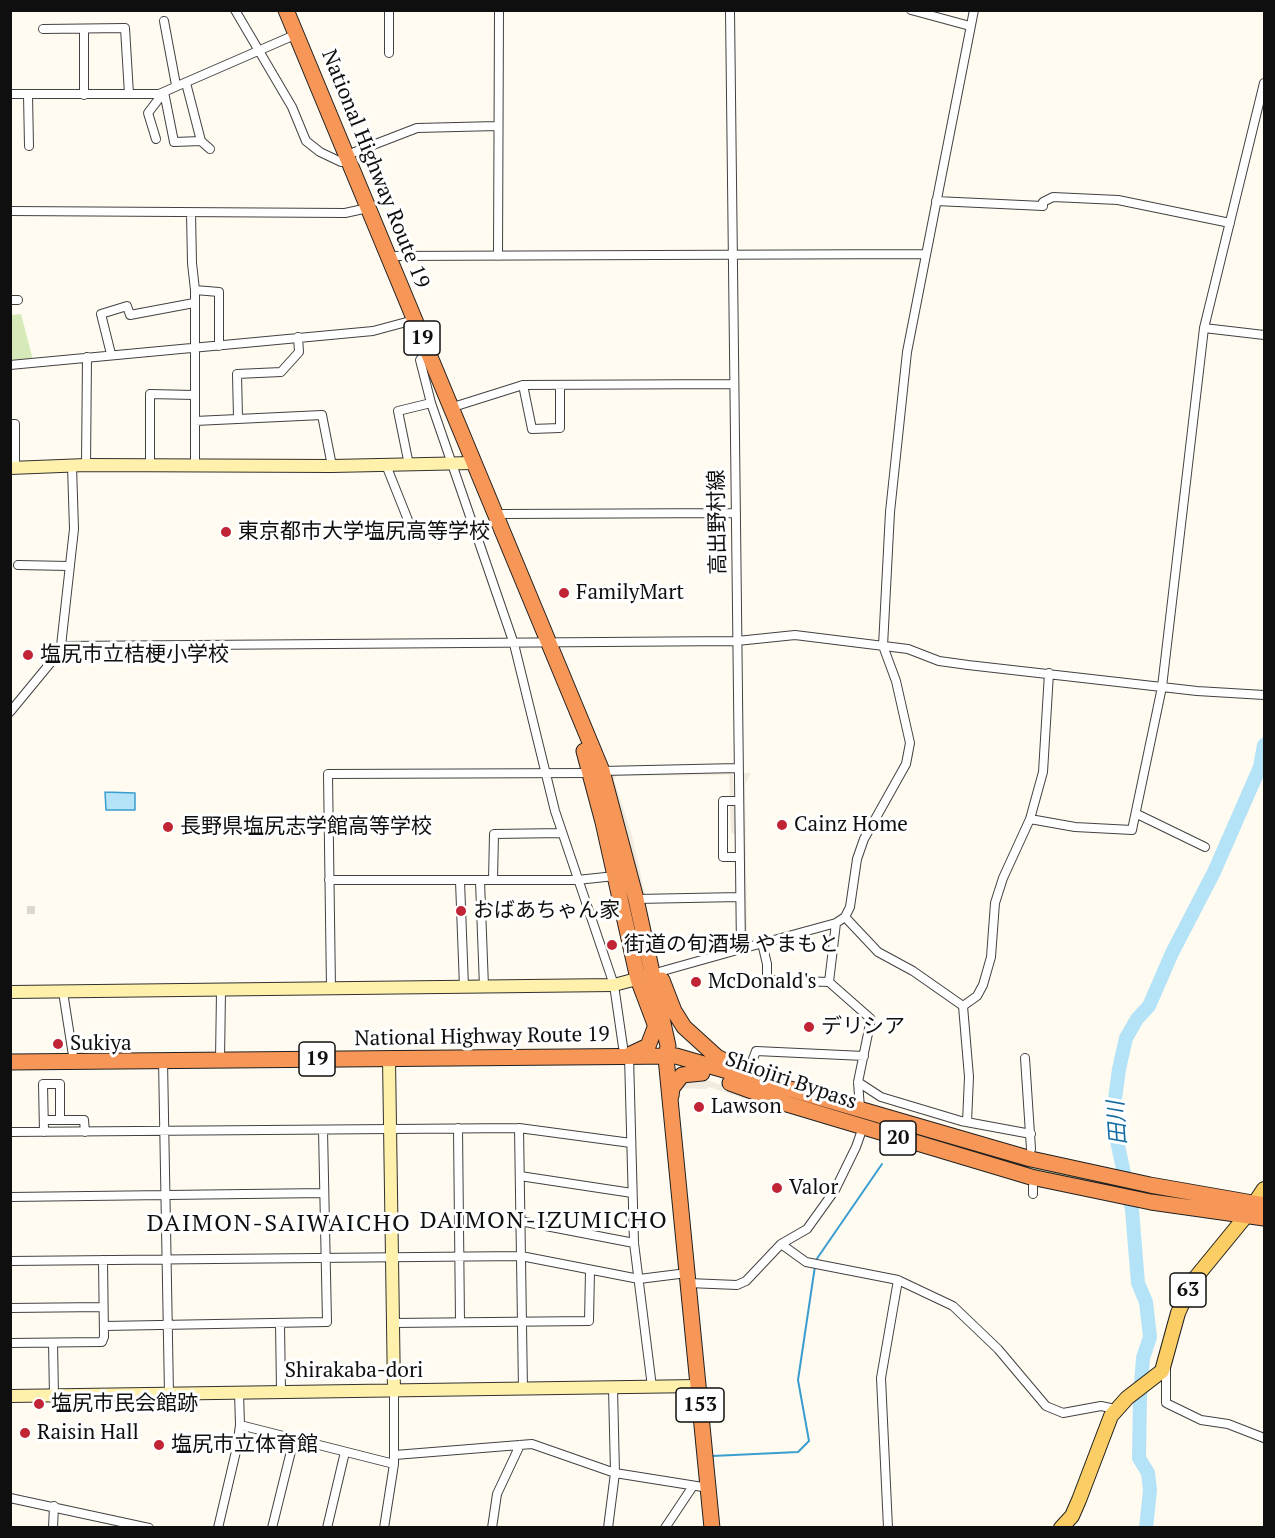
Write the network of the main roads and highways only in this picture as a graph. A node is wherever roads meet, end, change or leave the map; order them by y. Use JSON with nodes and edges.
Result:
{"nodes":[{"id":1,"x":286,"y":10,"type":"edge"},
{"id":2,"x":622,"y":875,"type":"junction"},
{"id":3,"x":650,"y":975,"type":"junction"},
{"id":4,"x":656,"y":1025,"type":"junction"},
{"id":5,"x":625,"y":1053,"type":"junction"},
{"id":6,"x":666,"y":1058,"type":"junction"},
{"id":7,"x":10,"y":1062,"type":"edge"},
{"id":8,"x":702,"y":1073,"type":"junction"},
{"id":9,"x":670,"y":1100,"type":"junction"},
{"id":10,"x":854,"y":1106,"type":"junction"},
{"id":11,"x":1264,"y":1189,"type":"edge"},
{"id":12,"x":1255,"y":1208,"type":"edge"},
{"id":13,"x":1264,"y":1218,"type":"edge"},
{"id":14,"x":712,"y":1527,"type":"edge"},
{"id":15,"x":1062,"y":1527,"type":"edge"}],
"edges":[{"from":1,"to":2,"type":"highway","name":"National Highway Route 19","number":"19"},
{"from":2,"to":3,"type":"highway","name":"National Highway Route 19","number":"19"},
{"from":2,"to":3,"type":"highway","name":"National Highway Route 19","number":"19"},
{"from":3,"to":4,"type":"highway","name":"National Highway Route 19","number":"19"},
{"from":3,"to":6,"type":"highway","name":"National Highway Route 19","number":"19"},
{"from":3,"to":10,"type":"highway"},
{"from":4,"to":5,"type":"highway"},
{"from":4,"to":6,"type":"highway","name":"National Highway Route 19","number":"19"},
{"from":5,"to":6,"type":"highway","name":"National Highway Route 19","number":"19"},
{"from":5,"to":7,"type":"highway","name":"National Highway Route 19","number":"19"},
{"from":6,"to":8,"type":"highway","name":"Shiojiri Bypass","number":"20"},
{"from":6,"to":9,"type":"highway","number":"153"},
{"from":6,"to":10,"type":"highway","name":"Shiojiri Bypass","number":"20"},
{"from":8,"to":9,"type":"highway"},
{"from":8,"to":12,"type":"highway","name":"Shiojiri Bypass","number":"20"},
{"from":9,"to":14,"type":"highway","number":"153"},
{"from":10,"to":12,"type":"highway","name":"Shiojiri Bypass","number":"20"},
{"from":11,"to":12,"type":"main road","number":"63"},
{"from":12,"to":13,"type":"highway","name":"Shiojiri Bypass","number":"20"},
{"from":12,"to":15,"type":"main road","number":"63"}]}
